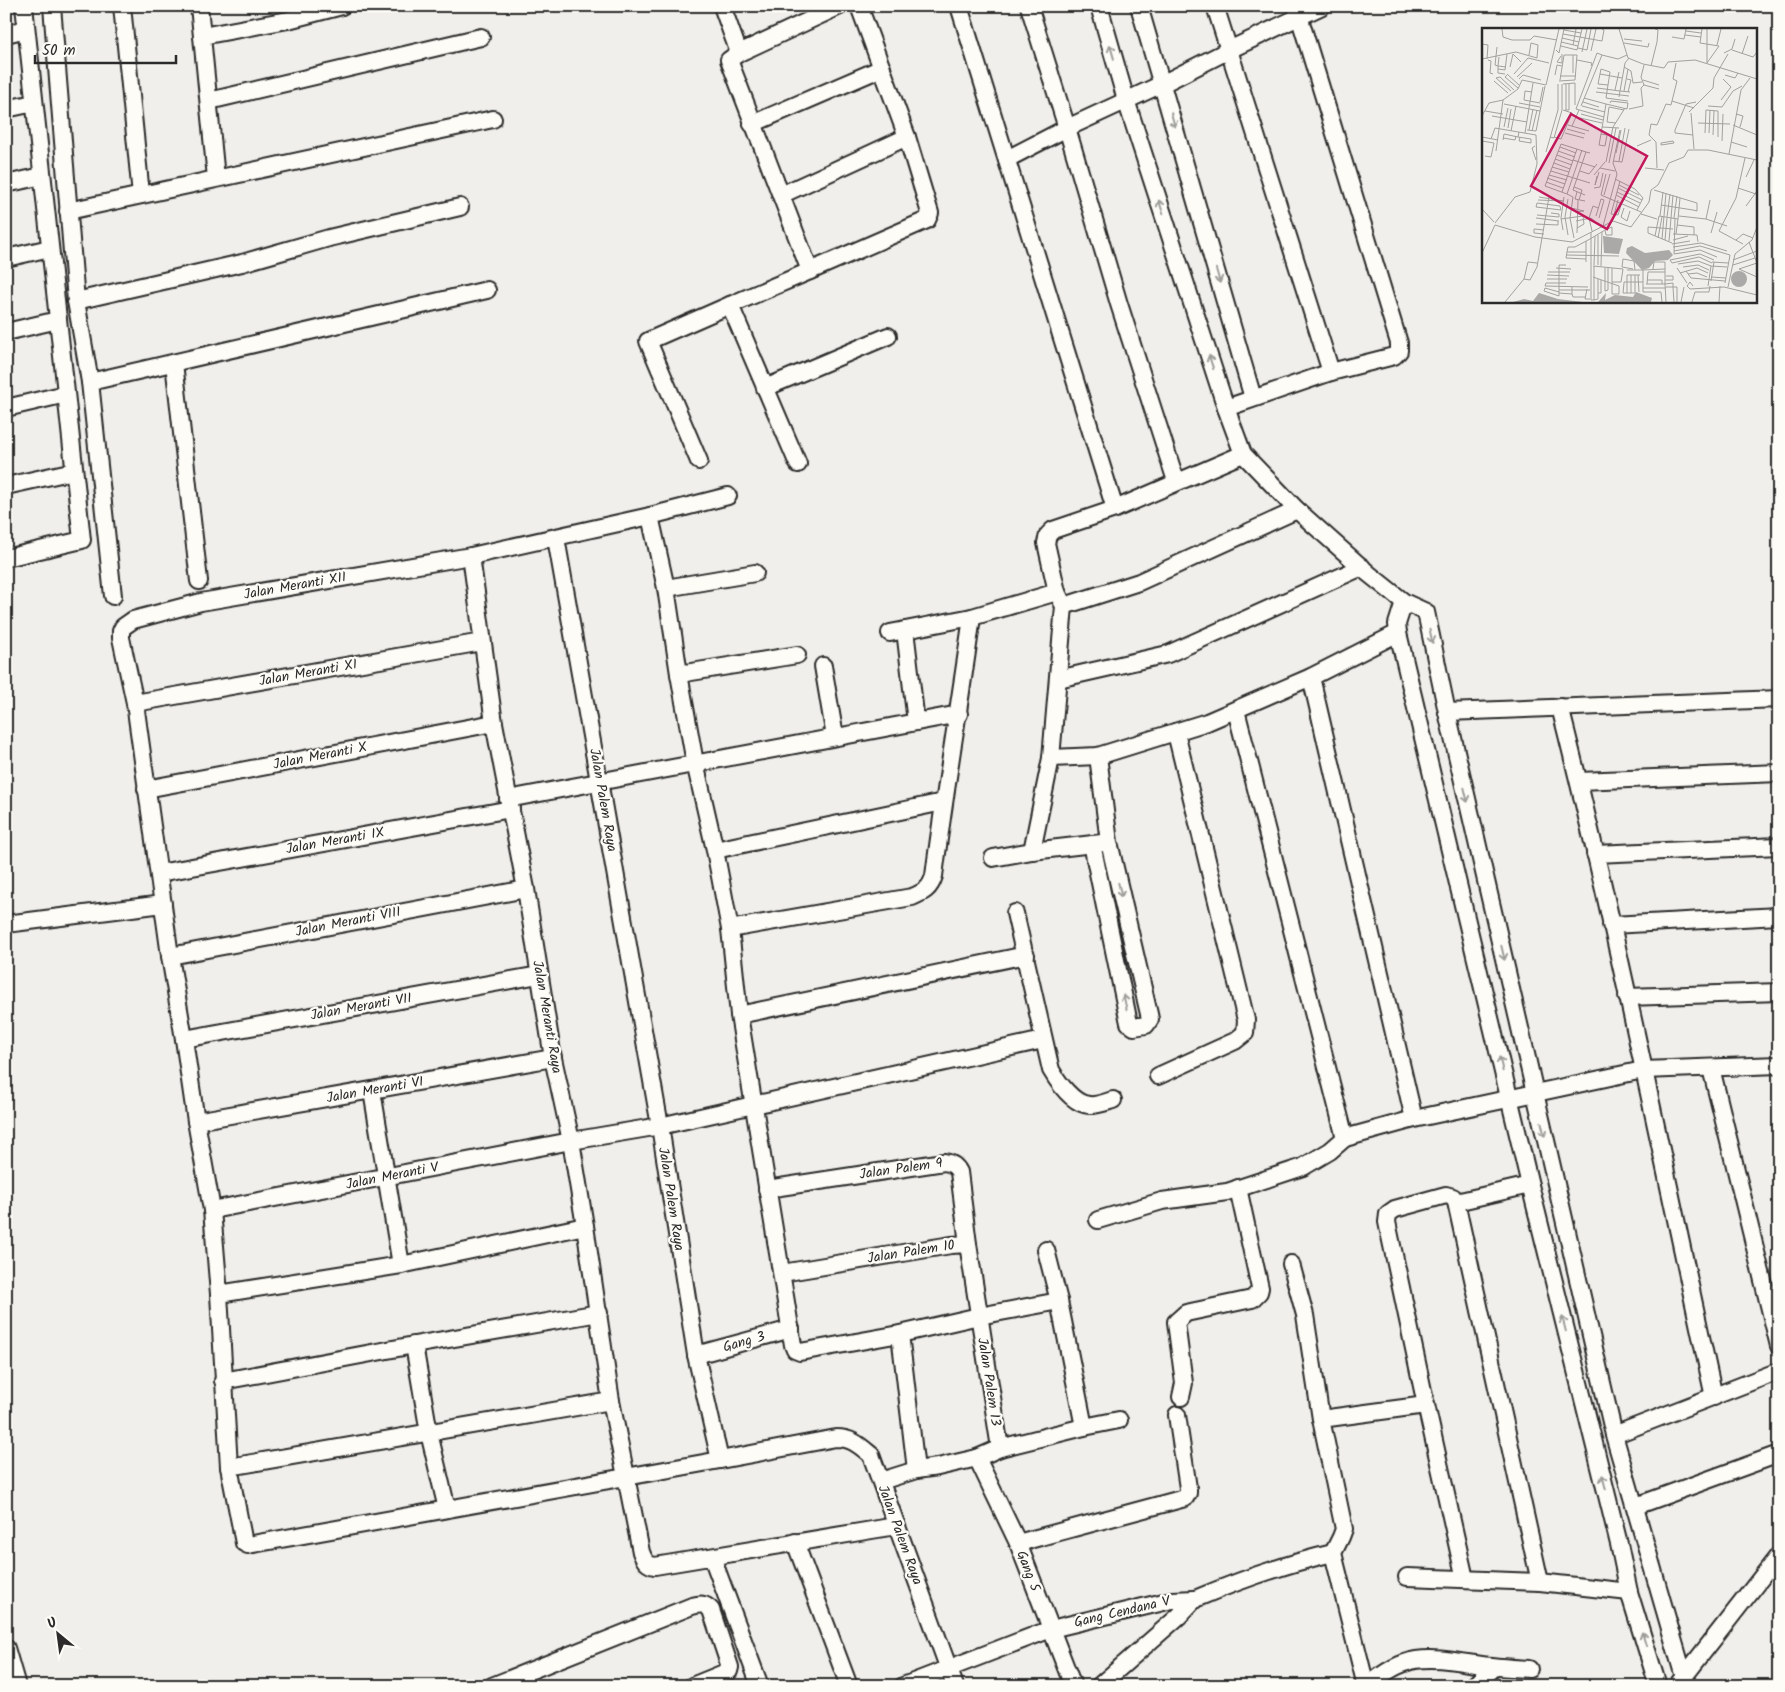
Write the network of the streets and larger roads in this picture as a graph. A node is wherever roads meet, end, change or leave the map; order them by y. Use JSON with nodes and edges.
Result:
{"nodes":[{"id":1,"x":24,"y":6,"type":"edge"},
{"id":2,"x":52,"y":6,"type":"edge"},
{"id":3,"x":122,"y":6,"type":"edge"},
{"id":4,"x":199,"y":6,"type":"edge"},
{"id":5,"x":342,"y":6,"type":"edge"},
{"id":6,"x":722,"y":6,"type":"edge"},
{"id":7,"x":840,"y":6,"type":"edge"},
{"id":8,"x":859,"y":6,"type":"edge"},
{"id":9,"x":959,"y":6,"type":"edge"},
{"id":10,"x":1029,"y":6,"type":"edge"},
{"id":11,"x":1099,"y":6,"type":"edge"},
{"id":12,"x":1139,"y":6,"type":"edge"},
{"id":13,"x":1216,"y":6,"type":"edge"},
{"id":14,"x":1322,"y":6,"type":"edge"},
{"id":15,"x":1297,"y":12,"type":"edge"},
{"id":16,"x":26,"y":29,"type":"junction"},
{"id":17,"x":6,"y":34,"type":"edge"},
{"id":18,"x":202,"y":36,"type":"junction"},
{"id":19,"x":480,"y":37,"type":"dead end"},
{"id":20,"x":1229,"y":50,"type":"junction"},
{"id":21,"x":739,"y":53,"type":"junction"},
{"id":22,"x":882,"y":68,"type":"junction"},
{"id":23,"x":1160,"y":85,"type":"junction"},
{"id":24,"x":1129,"y":99,"type":"junction"},
{"id":25,"x":209,"y":101,"type":"junction"},
{"id":26,"x":34,"y":103,"type":"junction"},
{"id":27,"x":6,"y":109,"type":"edge"},
{"id":28,"x":492,"y":120,"type":"dead end"},
{"id":29,"x":752,"y":124,"type":"junction"},
{"id":30,"x":1068,"y":128,"type":"junction"},
{"id":31,"x":907,"y":137,"type":"junction"},
{"id":32,"x":1007,"y":159,"type":"junction"},
{"id":33,"x":42,"y":176,"type":"junction"},
{"id":34,"x":216,"y":178,"type":"junction"},
{"id":35,"x":6,"y":184,"type":"edge"},
{"id":36,"x":141,"y":195,"type":"junction"},
{"id":37,"x":781,"y":195,"type":"junction"},
{"id":38,"x":460,"y":206,"type":"dead end"},
{"id":39,"x":68,"y":210,"type":"junction"},
{"id":40,"x":50,"y":248,"type":"junction"},
{"id":41,"x":6,"y":258,"type":"edge"},
{"id":42,"x":810,"y":271,"type":"junction"},
{"id":43,"x":487,"y":290,"type":"dead end"},
{"id":44,"x":76,"y":301,"type":"junction"},
{"id":45,"x":730,"y":305,"type":"junction"},
{"id":46,"x":58,"y":320,"type":"junction"},
{"id":47,"x":6,"y":332,"type":"edge"},
{"id":48,"x":888,"y":336,"type":"dead end"},
{"id":49,"x":174,"y":363,"type":"junction"},
{"id":50,"x":1331,"y":372,"type":"junction"},
{"id":51,"x":90,"y":382,"type":"junction"},
{"id":52,"x":765,"y":388,"type":"junction"},
{"id":53,"x":66,"y":394,"type":"junction"},
{"id":54,"x":1253,"y":398,"type":"junction"},
{"id":55,"x":6,"y":408,"type":"edge"},
{"id":56,"x":1226,"y":408,"type":"junction"},
{"id":57,"x":1243,"y":454,"type":"junction"},
{"id":58,"x":699,"y":461,"type":"dead end"},
{"id":59,"x":798,"y":464,"type":"dead end"},
{"id":60,"x":74,"y":471,"type":"junction"},
{"id":61,"x":1176,"y":482,"type":"junction"},
{"id":62,"x":6,"y":486,"type":"edge"},
{"id":63,"x":728,"y":496,"type":"dead end"},
{"id":64,"x":1115,"y":509,"type":"junction"},
{"id":65,"x":1297,"y":510,"type":"junction"},
{"id":66,"x":650,"y":516,"type":"junction"},
{"id":67,"x":556,"y":538,"type":"junction"},
{"id":68,"x":471,"y":556,"type":"junction"},
{"id":69,"x":6,"y":558,"type":"edge"},
{"id":70,"x":1362,"y":567,"type":"junction"},
{"id":71,"x":755,"y":573,"type":"dead end"},
{"id":72,"x":199,"y":580,"type":"dead end"},
{"id":73,"x":666,"y":588,"type":"junction"},
{"id":74,"x":113,"y":596,"type":"dead end"},
{"id":75,"x":1060,"y":599,"type":"junction"},
{"id":76,"x":1404,"y":602,"type":"junction"},
{"id":77,"x":972,"y":617,"type":"junction"},
{"id":78,"x":1398,"y":633,"type":"junction"},
{"id":79,"x":482,"y":642,"type":"junction"},
{"id":80,"x":797,"y":654,"type":"dead end"},
{"id":81,"x":823,"y":666,"type":"dead end"},
{"id":82,"x":679,"y":674,"type":"junction"},
{"id":83,"x":1311,"y":677,"type":"junction"},
{"id":84,"x":1058,"y":679,"type":"junction"},
{"id":85,"x":1779,"y":699,"type":"edge"},
{"id":86,"x":135,"y":703,"type":"junction"},
{"id":87,"x":1560,"y":707,"type":"junction"},
{"id":88,"x":1236,"y":710,"type":"junction"},
{"id":89,"x":1447,"y":712,"type":"junction"},
{"id":90,"x":959,"y":714,"type":"junction"},
{"id":91,"x":494,"y":722,"type":"junction"},
{"id":92,"x":916,"y":722,"type":"junction"},
{"id":93,"x":1176,"y":732,"type":"junction"},
{"id":94,"x":835,"y":738,"type":"junction"},
{"id":95,"x":1098,"y":756,"type":"junction"},
{"id":96,"x":1051,"y":758,"type":"junction"},
{"id":97,"x":695,"y":763,"type":"junction"},
{"id":98,"x":1779,"y":772,"type":"edge"},
{"id":99,"x":600,"y":782,"type":"junction"},
{"id":100,"x":1579,"y":782,"type":"junction"},
{"id":101,"x":146,"y":789,"type":"junction"},
{"id":102,"x":943,"y":802,"type":"junction"},
{"id":103,"x":510,"y":804,"type":"junction"},
{"id":104,"x":1109,"y":842,"type":"junction"},
{"id":105,"x":1092,"y":844,"type":"junction"},
{"id":106,"x":1779,"y":846,"type":"edge"},
{"id":107,"x":715,"y":850,"type":"junction"},
{"id":108,"x":1032,"y":851,"type":"junction"},
{"id":109,"x":1595,"y":854,"type":"junction"},
{"id":110,"x":993,"y":858,"type":"dead end"},
{"id":111,"x":159,"y":873,"type":"junction"},
{"id":112,"x":526,"y":889,"type":"junction"},
{"id":113,"x":163,"y":904,"type":"junction"},
{"id":114,"x":1015,"y":913,"type":"dead end"},
{"id":115,"x":1779,"y":916,"type":"edge"},
{"id":116,"x":6,"y":924,"type":"edge"},
{"id":117,"x":1611,"y":925,"type":"junction"},
{"id":118,"x":730,"y":929,"type":"junction"},
{"id":119,"x":1026,"y":955,"type":"junction"},
{"id":120,"x":170,"y":956,"type":"junction"},
{"id":121,"x":539,"y":975,"type":"junction"},
{"id":122,"x":1779,"y":992,"type":"edge"},
{"id":123,"x":1627,"y":997,"type":"junction"},
{"id":124,"x":739,"y":1015,"type":"junction"},
{"id":125,"x":184,"y":1039,"type":"junction"},
{"id":126,"x":1044,"y":1040,"type":"junction"},
{"id":127,"x":553,"y":1058,"type":"junction"},
{"id":128,"x":1779,"y":1065,"type":"edge"},
{"id":129,"x":1711,"y":1068,"type":"junction"},
{"id":130,"x":1643,"y":1070,"type":"junction"},
{"id":131,"x":1158,"y":1076,"type":"dead end"},
{"id":132,"x":372,"y":1091,"type":"junction"},
{"id":133,"x":1535,"y":1093,"type":"junction"},
{"id":134,"x":1509,"y":1099,"type":"junction"},
{"id":135,"x":1113,"y":1100,"type":"dead end"},
{"id":136,"x":754,"y":1106,"type":"junction"},
{"id":137,"x":1414,"y":1119,"type":"junction"},
{"id":138,"x":196,"y":1121,"type":"junction"},
{"id":139,"x":660,"y":1126,"type":"junction"},
{"id":140,"x":1345,"y":1138,"type":"junction"},
{"id":141,"x":571,"y":1141,"type":"junction"},
{"id":142,"x":388,"y":1177,"type":"junction"},
{"id":143,"x":1530,"y":1185,"type":"junction"},
{"id":144,"x":1238,"y":1188,"type":"junction"},
{"id":145,"x":767,"y":1189,"type":"junction"},
{"id":146,"x":1456,"y":1202,"type":"junction"},
{"id":147,"x":212,"y":1210,"type":"junction"},
{"id":148,"x":1098,"y":1220,"type":"dead end"},
{"id":149,"x":585,"y":1226,"type":"junction"},
{"id":150,"x":968,"y":1244,"type":"junction"},
{"id":151,"x":1046,"y":1250,"type":"dead end"},
{"id":152,"x":1291,"y":1264,"type":"dead end"},
{"id":153,"x":401,"y":1265,"type":"junction"},
{"id":154,"x":782,"y":1273,"type":"junction"},
{"id":155,"x":219,"y":1294,"type":"junction"},
{"id":156,"x":1059,"y":1301,"type":"junction"},
{"id":157,"x":599,"y":1313,"type":"junction"},
{"id":158,"x":978,"y":1316,"type":"junction"},
{"id":159,"x":791,"y":1329,"type":"junction"},
{"id":160,"x":900,"y":1334,"type":"junction"},
{"id":161,"x":414,"y":1345,"type":"junction"},
{"id":162,"x":1779,"y":1346,"type":"edge"},
{"id":163,"x":696,"y":1355,"type":"junction"},
{"id":164,"x":1779,"y":1371,"type":"edge"},
{"id":165,"x":223,"y":1381,"type":"junction"},
{"id":166,"x":1180,"y":1397,"type":"dead end"},
{"id":167,"x":1714,"y":1397,"type":"junction"},
{"id":168,"x":611,"y":1401,"type":"junction"},
{"id":169,"x":1426,"y":1405,"type":"junction"},
{"id":170,"x":1177,"y":1415,"type":"dead end"},
{"id":171,"x":1321,"y":1419,"type":"junction"},
{"id":172,"x":1119,"y":1420,"type":"dead end"},
{"id":173,"x":1084,"y":1426,"type":"junction"},
{"id":174,"x":429,"y":1433,"type":"junction"},
{"id":175,"x":1614,"y":1435,"type":"junction"},
{"id":176,"x":1000,"y":1448,"type":"junction"},
{"id":177,"x":1779,"y":1454,"type":"edge"},
{"id":178,"x":978,"y":1458,"type":"junction"},
{"id":179,"x":720,"y":1460,"type":"junction"},
{"id":180,"x":229,"y":1467,"type":"junction"},
{"id":181,"x":916,"y":1470,"type":"junction"},
{"id":182,"x":627,"y":1477,"type":"junction"},
{"id":183,"x":881,"y":1481,"type":"junction"},
{"id":184,"x":1636,"y":1506,"type":"junction"},
{"id":185,"x":447,"y":1509,"type":"junction"},
{"id":186,"x":896,"y":1526,"type":"junction"},
{"id":187,"x":1643,"y":1538,"type":"junction"},
{"id":188,"x":796,"y":1542,"type":"junction"},
{"id":189,"x":1018,"y":1543,"type":"junction"},
{"id":190,"x":1619,"y":1544,"type":"junction"},
{"id":191,"x":1332,"y":1553,"type":"junction"},
{"id":192,"x":1779,"y":1555,"type":"edge"},
{"id":193,"x":712,"y":1557,"type":"junction"},
{"id":194,"x":1407,"y":1577,"type":"dead end"},
{"id":195,"x":1466,"y":1579,"type":"junction"},
{"id":196,"x":1540,"y":1582,"type":"junction"},
{"id":197,"x":1629,"y":1592,"type":"junction"},
{"id":198,"x":1194,"y":1598,"type":"junction"},
{"id":199,"x":1051,"y":1629,"type":"junction"},
{"id":200,"x":6,"y":1648,"type":"edge"},
{"id":201,"x":1495,"y":1667,"type":"junction"},
{"id":202,"x":948,"y":1668,"type":"junction"},
{"id":203,"x":1529,"y":1669,"type":"dead end"},
{"id":204,"x":1681,"y":1681,"type":"edge"},
{"id":205,"x":17,"y":1686,"type":"edge"},
{"id":206,"x":492,"y":1686,"type":"edge"},
{"id":207,"x":692,"y":1686,"type":"edge"},
{"id":208,"x":760,"y":1686,"type":"edge"},
{"id":209,"x":849,"y":1686,"type":"edge"},
{"id":210,"x":904,"y":1686,"type":"edge"},
{"id":211,"x":955,"y":1686,"type":"edge"},
{"id":212,"x":1072,"y":1686,"type":"edge"},
{"id":213,"x":1099,"y":1686,"type":"edge"},
{"id":214,"x":1367,"y":1686,"type":"edge"},
{"id":215,"x":1473,"y":1686,"type":"edge"},
{"id":216,"x":1658,"y":1686,"type":"edge"}],
"edges":[{"from":1,"to":16,"type":"street"},
{"from":2,"to":39,"type":"street"},
{"from":3,"to":36,"type":"street"},
{"from":4,"to":18,"type":"street"},
{"from":5,"to":18,"type":"street"},
{"from":6,"to":21,"type":"street"},
{"from":7,"to":21,"type":"street"},
{"from":8,"to":22,"type":"street"},
{"from":9,"to":32,"type":"street"},
{"from":10,"to":30,"type":"street"},
{"from":24,"to":11,"type":"street","one_way":true},
{"from":12,"to":23,"type":"street"},
{"from":13,"to":20,"type":"street"},
{"from":14,"to":15,"type":"street"},
{"from":15,"to":20,"type":"street"},
{"from":15,"to":50,"type":"street"},
{"from":16,"to":17,"type":"street"},
{"from":16,"to":26,"type":"street"},
{"from":18,"to":25,"type":"street"},
{"from":19,"to":25,"type":"street"},
{"from":20,"to":23,"type":"street"},
{"from":20,"to":50,"type":"street"},
{"from":21,"to":29,"type":"street"},
{"from":22,"to":29,"type":"street"},
{"from":22,"to":31,"type":"street"},
{"from":23,"to":24,"type":"street"},
{"from":23,"to":54,"type":"street","one_way":true},
{"from":24,"to":30,"type":"street"},
{"from":56,"to":24,"type":"street","one_way":true},
{"from":25,"to":34,"type":"street"},
{"from":26,"to":27,"type":"street"},
{"from":26,"to":33,"type":"street"},
{"from":28,"to":34,"type":"street"},
{"from":29,"to":37,"type":"street"},
{"from":30,"to":32,"type":"street"},
{"from":30,"to":61,"type":"street"},
{"from":31,"to":37,"type":"street"},
{"from":31,"to":42,"type":"street"},
{"from":32,"to":64,"type":"street"},
{"from":33,"to":35,"type":"street"},
{"from":33,"to":40,"type":"street"},
{"from":34,"to":36,"type":"street"},
{"from":36,"to":39,"type":"street"},
{"from":37,"to":42,"type":"street"},
{"from":38,"to":44,"type":"street"},
{"from":39,"to":44,"type":"street"},
{"from":40,"to":41,"type":"street"},
{"from":40,"to":46,"type":"street"},
{"from":42,"to":45,"type":"street"},
{"from":43,"to":49,"type":"street"},
{"from":44,"to":51,"type":"street"},
{"from":45,"to":52,"type":"street"},
{"from":45,"to":58,"type":"street"},
{"from":46,"to":47,"type":"street"},
{"from":46,"to":53,"type":"street"},
{"from":48,"to":52,"type":"street"},
{"from":49,"to":51,"type":"street"},
{"from":49,"to":72,"type":"street"},
{"from":50,"to":54,"type":"street"},
{"from":51,"to":74,"type":"street"},
{"from":52,"to":59,"type":"street"},
{"from":53,"to":55,"type":"street"},
{"from":53,"to":60,"type":"street"},
{"from":54,"to":56,"type":"street"},
{"from":56,"to":57,"type":"street"},
{"from":57,"to":61,"type":"street"},
{"from":57,"to":65,"type":"street"},
{"from":60,"to":62,"type":"street"},
{"from":60,"to":69,"type":"street"},
{"from":61,"to":64,"type":"street"},
{"from":63,"to":66,"type":"street","name":"Jalan Meranti XII"},
{"from":64,"to":75,"type":"street"},
{"from":65,"to":70,"type":"street"},
{"from":65,"to":75,"type":"street"},
{"from":66,"to":67,"type":"street","name":"Jalan Meranti XII"},
{"from":66,"to":73,"type":"street"},
{"from":67,"to":68,"type":"street","name":"Jalan Meranti XII"},
{"from":67,"to":99,"type":"street","name":"Jalan Palem Raya"},
{"from":68,"to":79,"type":"street","name":"Jalan Meranti Raya"},
{"from":68,"to":86,"type":"street","name":"Jalan Meranti XII"},
{"from":70,"to":76,"type":"street"},
{"from":70,"to":84,"type":"street"},
{"from":71,"to":73,"type":"street"},
{"from":73,"to":82,"type":"street"},
{"from":75,"to":77,"type":"street"},
{"from":75,"to":84,"type":"street"},
{"from":76,"to":78,"type":"street"},
{"from":76,"to":89,"type":"street","one_way":true},
{"from":77,"to":90,"type":"street"},
{"from":77,"to":92,"type":"street"},
{"from":78,"to":83,"type":"street"},
{"from":134,"to":78,"type":"street","one_way":true},
{"from":79,"to":86,"type":"street","name":"Jalan Meranti XI"},
{"from":79,"to":91,"type":"street","name":"Jalan Meranti Raya"},
{"from":80,"to":82,"type":"street"},
{"from":81,"to":94,"type":"street"},
{"from":82,"to":97,"type":"street"},
{"from":83,"to":88,"type":"street"},
{"from":83,"to":137,"type":"street"},
{"from":84,"to":96,"type":"street"},
{"from":85,"to":87,"type":"street"},
{"from":86,"to":101,"type":"street"},
{"from":87,"to":89,"type":"street"},
{"from":87,"to":100,"type":"street"},
{"from":88,"to":93,"type":"street"},
{"from":88,"to":140,"type":"street"},
{"from":89,"to":133,"type":"street","one_way":true},
{"from":90,"to":92,"type":"street","name":"Jalan Meranti IX"},
{"from":90,"to":102,"type":"street"},
{"from":91,"to":101,"type":"street","name":"Jalan Meranti X"},
{"from":91,"to":103,"type":"street","name":"Jalan Meranti Raya"},
{"from":92,"to":94,"type":"street","name":"Jalan Meranti IX"},
{"from":93,"to":95,"type":"street"},
{"from":93,"to":131,"type":"street"},
{"from":94,"to":97,"type":"street","name":"Jalan Meranti IX"},
{"from":95,"to":96,"type":"street"},
{"from":95,"to":104,"type":"street"},
{"from":96,"to":108,"type":"street"},
{"from":97,"to":99,"type":"street","name":"Jalan Meranti IX"},
{"from":97,"to":107,"type":"street"},
{"from":98,"to":100,"type":"street"},
{"from":99,"to":103,"type":"street","name":"Jalan Meranti IX"},
{"from":99,"to":139,"type":"street","name":"Jalan Palem Raya"},
{"from":100,"to":109,"type":"street"},
{"from":101,"to":111,"type":"street"},
{"from":102,"to":107,"type":"street"},
{"from":102,"to":118,"type":"street"},
{"from":103,"to":111,"type":"street","name":"Jalan Meranti IX"},
{"from":103,"to":112,"type":"street","name":"Jalan Meranti Raya"},
{"from":104,"to":105,"type":"street"},
{"from":104,"to":105,"type":"street","one_way":true},
{"from":105,"to":108,"type":"street"},
{"from":106,"to":109,"type":"street"},
{"from":107,"to":118,"type":"street"},
{"from":108,"to":110,"type":"street"},
{"from":109,"to":117,"type":"street"},
{"from":111,"to":113,"type":"street"},
{"from":112,"to":120,"type":"street","name":"Jalan Meranti VIII"},
{"from":112,"to":121,"type":"street","name":"Jalan Meranti Raya"},
{"from":113,"to":116,"type":"street"},
{"from":113,"to":120,"type":"street"},
{"from":114,"to":119,"type":"street"},
{"from":115,"to":117,"type":"street"},
{"from":117,"to":123,"type":"street"},
{"from":118,"to":124,"type":"street"},
{"from":119,"to":124,"type":"street"},
{"from":119,"to":126,"type":"street"},
{"from":120,"to":125,"type":"street"},
{"from":121,"to":125,"type":"street","name":"Jalan Meranti VII"},
{"from":121,"to":127,"type":"street","name":"Jalan Meranti Raya"},
{"from":122,"to":123,"type":"street"},
{"from":123,"to":130,"type":"street"},
{"from":124,"to":136,"type":"street"},
{"from":125,"to":138,"type":"street"},
{"from":126,"to":135,"type":"street"},
{"from":126,"to":136,"type":"street","name":"Jalan Meranti V"},
{"from":127,"to":132,"type":"street","name":"Jalan Meranti VI"},
{"from":127,"to":141,"type":"street","name":"Jalan Meranti Raya"},
{"from":128,"to":129,"type":"street"},
{"from":129,"to":130,"type":"street"},
{"from":129,"to":162,"type":"street"},
{"from":130,"to":133,"type":"street"},
{"from":130,"to":167,"type":"street"},
{"from":132,"to":138,"type":"street","name":"Jalan Meranti VI"},
{"from":132,"to":142,"type":"street"},
{"from":133,"to":134,"type":"street"},
{"from":133,"to":175,"type":"street","one_way":true},
{"from":134,"to":137,"type":"street"},
{"from":134,"to":143,"type":"street"},
{"from":136,"to":139,"type":"street","name":"Jalan Meranti V"},
{"from":136,"to":145,"type":"street"},
{"from":137,"to":140,"type":"street"},
{"from":138,"to":147,"type":"street"},
{"from":139,"to":141,"type":"street","name":"Jalan Meranti V"},
{"from":139,"to":163,"type":"street","name":"Jalan Palem Raya"},
{"from":140,"to":144,"type":"street"},
{"from":141,"to":142,"type":"street","name":"Jalan Meranti V"},
{"from":141,"to":149,"type":"street","name":"Jalan Meranti Raya"},
{"from":142,"to":147,"type":"street","name":"Jalan Meranti V"},
{"from":142,"to":153,"type":"street"},
{"from":143,"to":146,"type":"street"},
{"from":190,"to":143,"type":"street","one_way":true},
{"from":144,"to":148,"type":"street"},
{"from":144,"to":166,"type":"street"},
{"from":145,"to":150,"type":"street","name":"Jalan Palem 9"},
{"from":145,"to":154,"type":"street"},
{"from":146,"to":169,"type":"street"},
{"from":146,"to":196,"type":"street"},
{"from":147,"to":155,"type":"street"},
{"from":149,"to":153,"type":"street"},
{"from":149,"to":157,"type":"street","name":"Jalan Meranti Raya"},
{"from":150,"to":154,"type":"street","name":"Jalan Palem 10"},
{"from":150,"to":158,"type":"street","name":"Jalan Palem 10"},
{"from":151,"to":156,"type":"street"},
{"from":152,"to":171,"type":"street"},
{"from":153,"to":155,"type":"street"},
{"from":154,"to":159,"type":"street"},
{"from":155,"to":165,"type":"street"},
{"from":156,"to":158,"type":"street"},
{"from":156,"to":173,"type":"street"},
{"from":157,"to":161,"type":"street"},
{"from":157,"to":168,"type":"street","name":"Jalan Meranti Raya"},
{"from":158,"to":160,"type":"street"},
{"from":158,"to":176,"type":"street","name":"Jalan Palem 13"},
{"from":159,"to":160,"type":"street"},
{"from":159,"to":163,"type":"street","name":"Gang 3"},
{"from":160,"to":181,"type":"street"},
{"from":161,"to":165,"type":"street"},
{"from":161,"to":174,"type":"street"},
{"from":163,"to":179,"type":"street","name":"Jalan Palem Raya"},
{"from":164,"to":167,"type":"street"},
{"from":165,"to":180,"type":"street"},
{"from":167,"to":175,"type":"street"},
{"from":168,"to":174,"type":"street"},
{"from":168,"to":182,"type":"street","name":"Jalan Meranti Raya"},
{"from":169,"to":171,"type":"street"},
{"from":169,"to":195,"type":"street"},
{"from":170,"to":189,"type":"street"},
{"from":171,"to":191,"type":"street"},
{"from":172,"to":173,"type":"street"},
{"from":173,"to":176,"type":"street"},
{"from":174,"to":180,"type":"street"},
{"from":174,"to":185,"type":"street"},
{"from":175,"to":184,"type":"street"},
{"from":176,"to":178,"type":"street"},
{"from":177,"to":184,"type":"street"},
{"from":178,"to":181,"type":"street"},
{"from":178,"to":189,"type":"street","name":"Gang 5"},
{"from":179,"to":182,"type":"street"},
{"from":179,"to":183,"type":"street","name":"Jalan Palem Raya"},
{"from":180,"to":185,"type":"street"},
{"from":181,"to":183,"type":"street"},
{"from":182,"to":185,"type":"street"},
{"from":182,"to":193,"type":"street","name":"Jalan Meranti Raya"},
{"from":183,"to":186,"type":"street","name":"Jalan Palem Raya"},
{"from":184,"to":187,"type":"street"},
{"from":186,"to":188,"type":"street"},
{"from":186,"to":202,"type":"street","name":"Jalan Palem Raya"},
{"from":187,"to":190,"type":"street"},
{"from":187,"to":204,"type":"street"},
{"from":188,"to":193,"type":"street"},
{"from":188,"to":209,"type":"street"},
{"from":189,"to":199,"type":"street","name":"Gang 5"},
{"from":190,"to":197,"type":"street"},
{"from":191,"to":198,"type":"street","name":"Gang Cendana V"},
{"from":191,"to":214,"type":"street"},
{"from":192,"to":204,"type":"street"},
{"from":193,"to":208,"type":"street"},
{"from":194,"to":195,"type":"street"},
{"from":195,"to":196,"type":"street"},
{"from":196,"to":197,"type":"street"},
{"from":216,"to":197,"type":"street","one_way":true},
{"from":198,"to":199,"type":"street","name":"Gang Cendana V"},
{"from":198,"to":213,"type":"street","name":"Gang Cendana V"},
{"from":199,"to":202,"type":"street","name":"Gang Cendana V"},
{"from":199,"to":212,"type":"street","name":"Gang 5"},
{"from":200,"to":205,"type":"street"},
{"from":201,"to":203,"type":"street"},
{"from":201,"to":214,"type":"street"},
{"from":201,"to":215,"type":"street"},
{"from":202,"to":210,"type":"street","name":"Gang Cendana V"},
{"from":202,"to":211,"type":"street","name":"Jalan Palem Raya"},
{"from":206,"to":207,"type":"street"}]}
